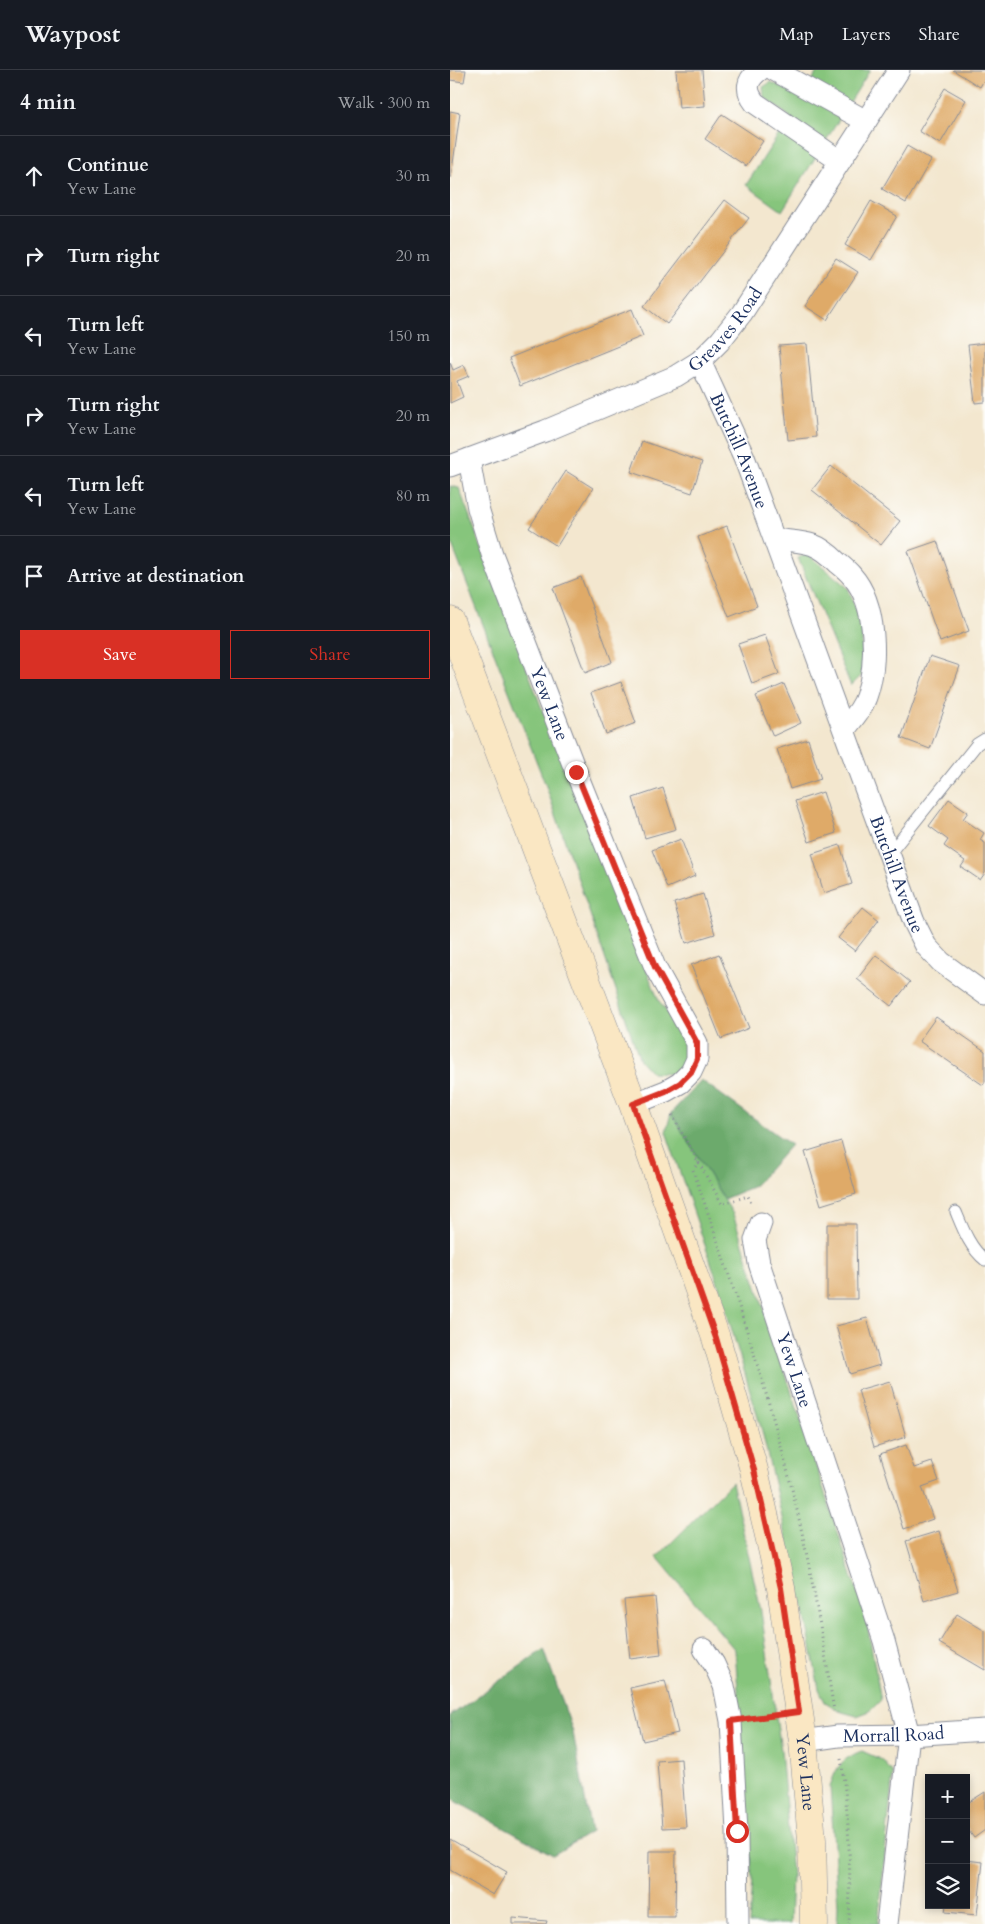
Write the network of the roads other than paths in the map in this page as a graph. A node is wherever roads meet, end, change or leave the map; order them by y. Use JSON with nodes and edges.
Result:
{"nodes":[{"id":1,"x":760,"y":70,"type":"edge"},
{"id":2,"x":774,"y":70,"type":"edge"},
{"id":3,"x":898,"y":70,"type":"edge"},
{"id":4,"x":866,"y":121,"type":"junction"},
{"id":5,"x":840,"y":161,"type":"junction"},
{"id":6,"x":700,"y":361,"type":"junction"},
{"id":7,"x":460,"y":462,"type":"edge"},
{"id":8,"x":775,"y":539,"type":"junction"},
{"id":9,"x":450,"y":621,"type":"edge"},
{"id":10,"x":845,"y":729,"type":"junction"},
{"id":11,"x":985,"y":740,"type":"edge"},
{"id":12,"x":890,"y":853,"type":"junction"},
{"id":13,"x":985,"y":994,"type":"edge"},
{"id":14,"x":633,"y":1104,"type":"junction"},
{"id":15,"x":956,"y":1212,"type":"dead end"},
{"id":16,"x":761,"y":1223,"type":"road end"},
{"id":17,"x":985,"y":1260,"type":"edge"},
{"id":18,"x":704,"y":1649,"type":"dead end"},
{"id":19,"x":985,"y":1730,"type":"edge"},
{"id":20,"x":909,"y":1735,"type":"junction"},
{"id":21,"x":803,"y":1740,"type":"junction"},
{"id":22,"x":738,"y":1924,"type":"edge"},
{"id":23,"x":814,"y":1924,"type":"edge"},
{"id":24,"x":887,"y":1924,"type":"edge"}],
"edges":[{"from":1,"to":5,"type":"street"},
{"from":2,"to":4,"type":"street"},
{"from":3,"to":4,"type":"street","name":"Greaves Road"},
{"from":4,"to":5,"type":"street","name":"Greaves Road"},
{"from":5,"to":6,"type":"street","name":"Greaves Road"},
{"from":6,"to":7,"type":"street","name":"Greaves Road"},
{"from":6,"to":8,"type":"street","name":"Butchill Avenue"},
{"from":7,"to":14,"type":"street","name":"Yew Lane"},
{"from":8,"to":10,"type":"street","name":"Butchill Avenue"},
{"from":8,"to":10,"type":"street"},
{"from":9,"to":14,"type":"main road","name":"Yew Lane"},
{"from":10,"to":12,"type":"street","name":"Butchill Avenue"},
{"from":11,"to":12,"type":"lane"},
{"from":12,"to":13,"type":"street","name":"Butchill Avenue"},
{"from":14,"to":21,"type":"main road","name":"Yew Lane"},
{"from":15,"to":17,"type":"lane"},
{"from":16,"to":20,"type":"street","name":"Yew Lane"},
{"from":18,"to":22,"type":"street"},
{"from":19,"to":20,"type":"street","name":"Morrall Road"},
{"from":20,"to":21,"type":"street","name":"Morrall Road"},
{"from":20,"to":24,"type":"street","name":"Yew Lane"},
{"from":21,"to":23,"type":"main road","name":"Yew Lane"}]}
